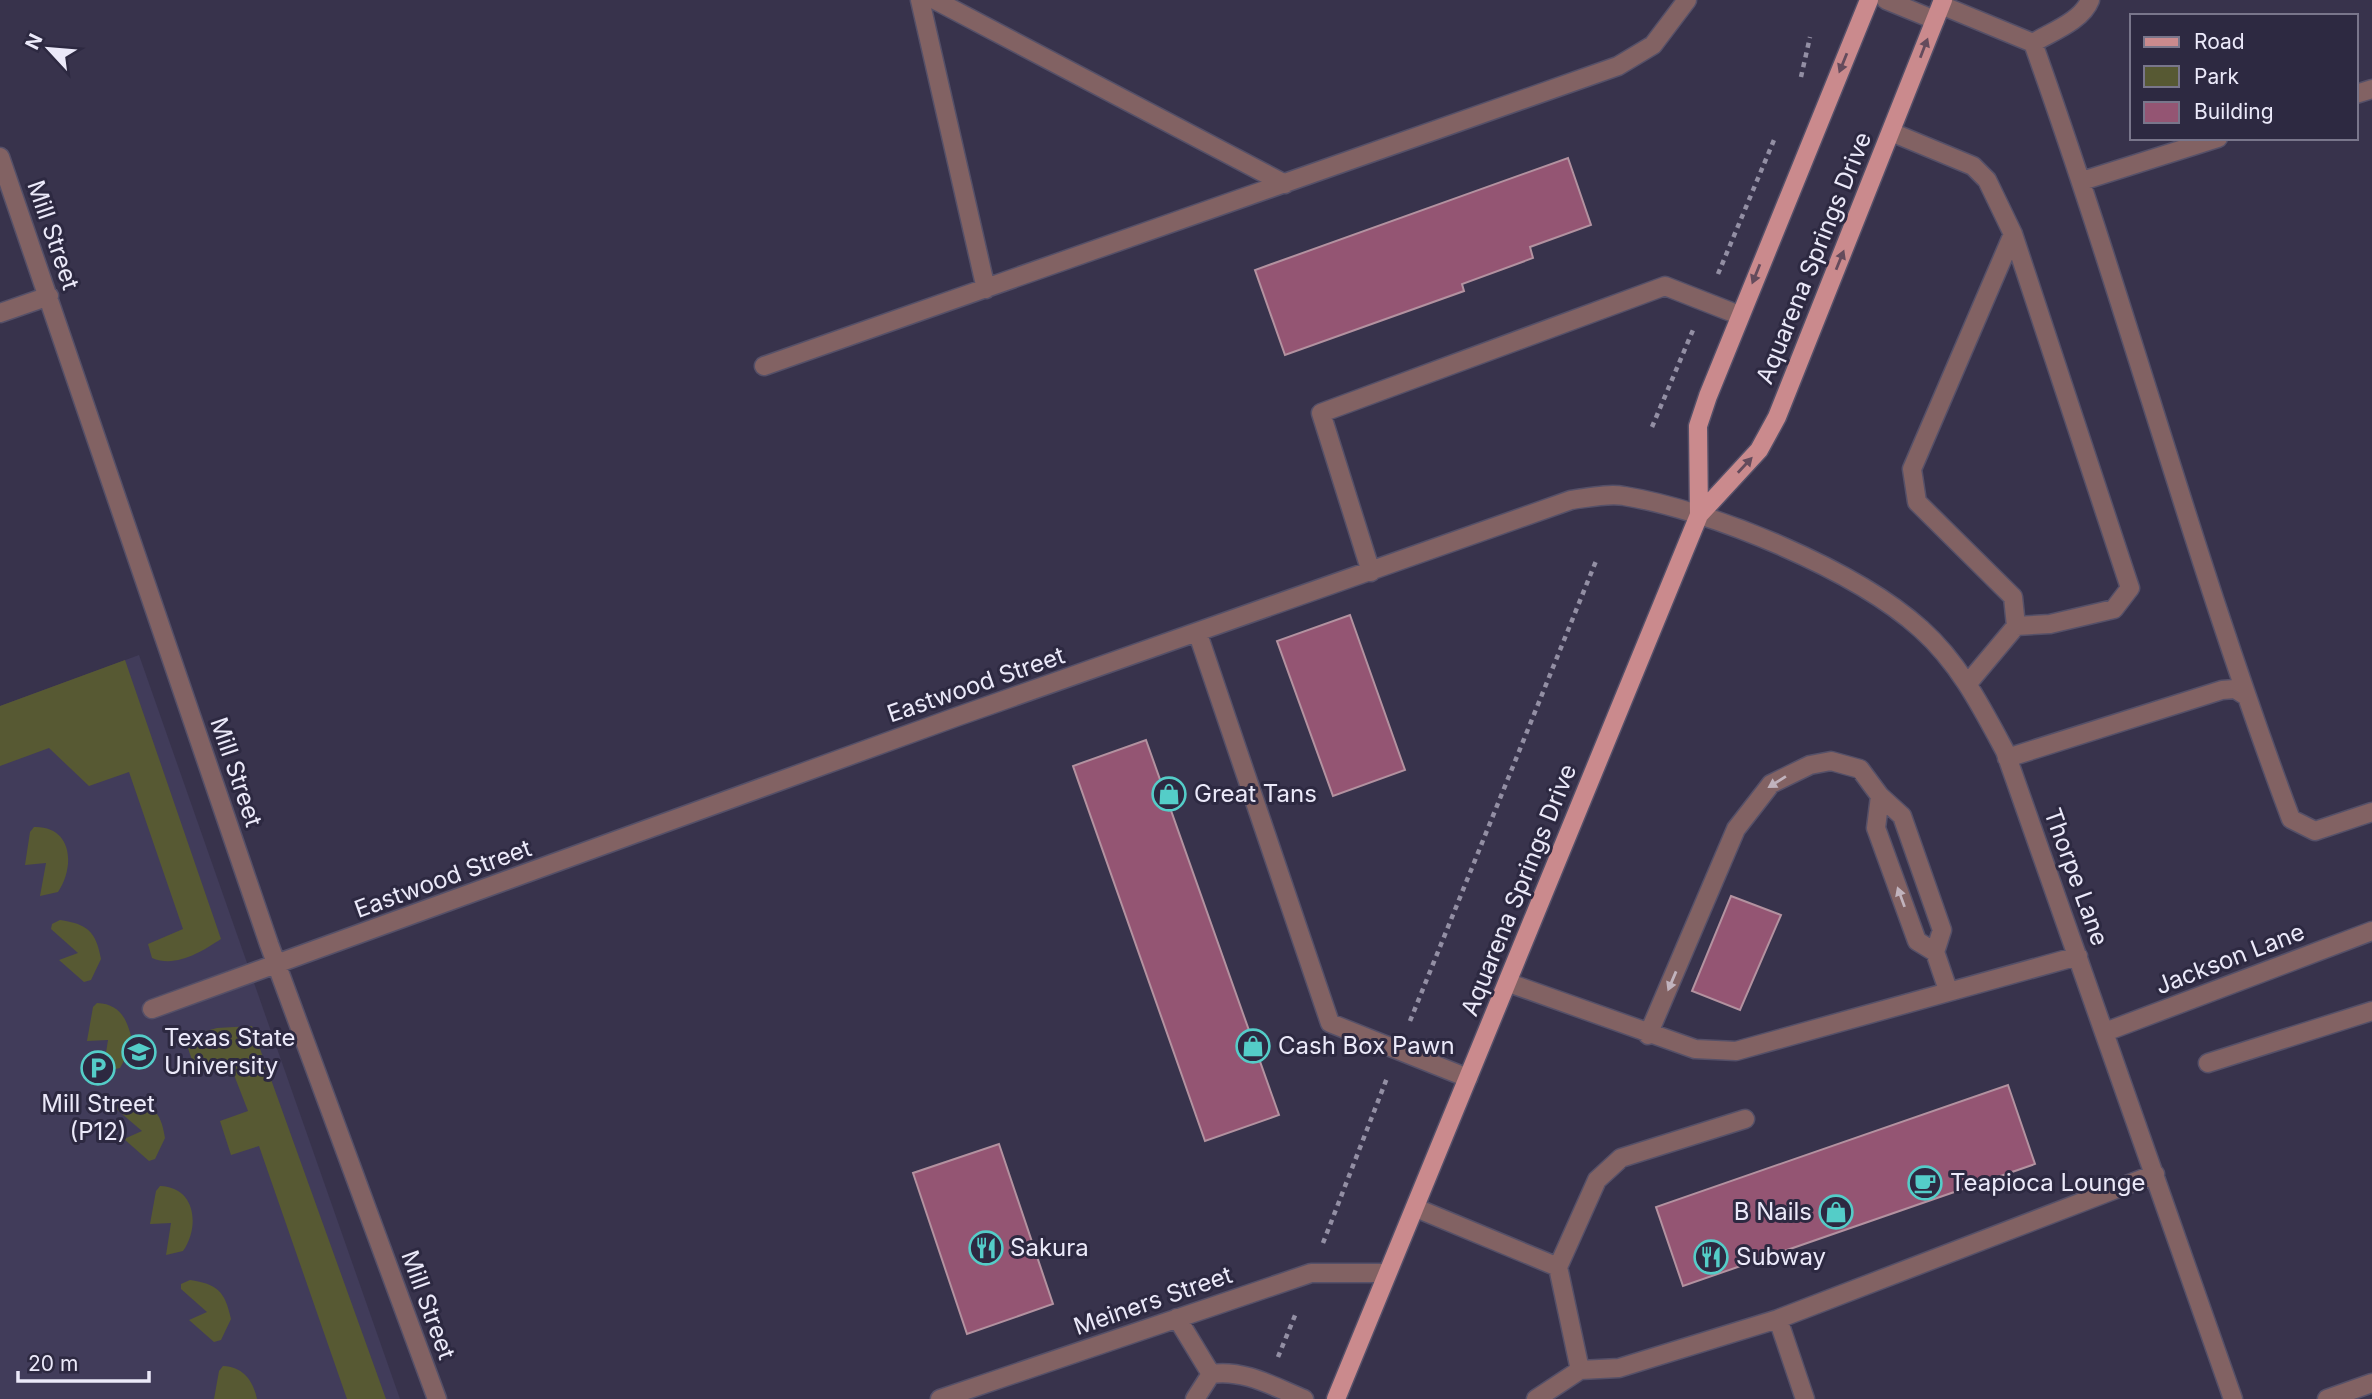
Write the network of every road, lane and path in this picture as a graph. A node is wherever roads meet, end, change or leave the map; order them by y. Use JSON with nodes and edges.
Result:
{"nodes":[{"id":1,"x":920,"y":0,"type":"edge"},
{"id":2,"x":935,"y":0,"type":"edge"},
{"id":3,"x":1687,"y":0,"type":"edge"},
{"id":4,"x":1868,"y":0,"type":"edge"},
{"id":5,"x":1886,"y":0,"type":"edge"},
{"id":6,"x":2090,"y":0,"type":"edge"},
{"id":7,"x":1940,"y":8,"type":"edge"},
{"id":8,"x":1810,"y":37,"type":"dead end"},
{"id":9,"x":2033,"y":43,"type":"junction"},
{"id":10,"x":1800,"y":80,"type":"dead end"},
{"id":11,"x":1779,"y":129,"type":"dead end"},
{"id":12,"x":1891,"y":132,"type":"junction"},
{"id":13,"x":2212,"y":140,"type":"edge"},
{"id":14,"x":0,"y":157,"type":"edge"},
{"id":15,"x":2082,"y":181,"type":"junction"},
{"id":16,"x":1285,"y":184,"type":"junction"},
{"id":17,"x":2013,"y":234,"type":"junction"},
{"id":18,"x":986,"y":289,"type":"junction"},
{"id":19,"x":49,"y":296,"type":"junction"},
{"id":20,"x":1705,"y":302,"type":"junction"},
{"id":21,"x":0,"y":313,"type":"edge"},
{"id":22,"x":1740,"y":315,"type":"junction"},
{"id":23,"x":764,"y":366,"type":"dead end"},
{"id":24,"x":1652,"y":427,"type":"dead end"},
{"id":25,"x":1699,"y":515,"type":"junction"},
{"id":26,"x":1596,"y":561,"type":"dead end"},
{"id":27,"x":1371,"y":572,"type":"junction"},
{"id":28,"x":2016,"y":626,"type":"junction"},
{"id":29,"x":1198,"y":634,"type":"junction"},
{"id":30,"x":1969,"y":682,"type":"junction"},
{"id":31,"x":2246,"y":696,"type":"junction"},
{"id":32,"x":2007,"y":758,"type":"junction"},
{"id":33,"x":1880,"y":796,"type":"junction"},
{"id":34,"x":2372,"y":812,"type":"edge"},
{"id":35,"x":2372,"y":931,"type":"edge"},
{"id":36,"x":1935,"y":952,"type":"junction"},
{"id":37,"x":2078,"y":957,"type":"junction"},
{"id":38,"x":277,"y":966,"type":"junction"},
{"id":39,"x":1509,"y":983,"type":"junction"},
{"id":40,"x":1948,"y":990,"type":"junction"},
{"id":41,"x":152,"y":1009,"type":"dead end"},
{"id":42,"x":2372,"y":1011,"type":"edge"},
{"id":43,"x":2105,"y":1032,"type":"junction"},
{"id":44,"x":1648,"y":1035,"type":"junction"},
{"id":45,"x":1398,"y":1051,"type":"junction"},
{"id":46,"x":2208,"y":1063,"type":"dead end"},
{"id":47,"x":1468,"y":1078,"type":"junction"},
{"id":48,"x":1745,"y":1119,"type":"dead end"},
{"id":49,"x":2155,"y":1174,"type":"junction"},
{"id":50,"x":1416,"y":1208,"type":"junction"},
{"id":51,"x":1558,"y":1267,"type":"junction"},
{"id":52,"x":1311,"y":1273,"type":"junction"},
{"id":53,"x":1387,"y":1273,"type":"junction"},
{"id":54,"x":1177,"y":1318,"type":"junction"},
{"id":55,"x":1778,"y":1319,"type":"junction"},
{"id":56,"x":1580,"y":1370,"type":"junction"},
{"id":57,"x":1212,"y":1374,"type":"junction"},
{"id":58,"x":2372,"y":1383,"type":"edge"},
{"id":59,"x":1267,"y":1385,"type":"junction"},
{"id":60,"x":437,"y":1399,"type":"edge"},
{"id":61,"x":940,"y":1399,"type":"edge"},
{"id":62,"x":1195,"y":1399,"type":"edge"},
{"id":63,"x":1304,"y":1399,"type":"edge"},
{"id":64,"x":1336,"y":1399,"type":"edge"},
{"id":65,"x":1536,"y":1399,"type":"edge"},
{"id":66,"x":1805,"y":1399,"type":"edge"},
{"id":67,"x":2233,"y":1399,"type":"edge"},
{"id":68,"x":2327,"y":1399,"type":"edge"}],
"edges":[{"from":1,"to":18,"type":"street"},
{"from":2,"to":16,"type":"street"},
{"from":3,"to":16,"type":"street"},
{"from":4,"to":22,"type":"main road","name":"Aquarena Springs Drive","one_way":true},
{"from":5,"to":7,"type":"street"},
{"from":6,"to":9,"type":"street"},
{"from":7,"to":9,"type":"street"},
{"from":12,"to":7,"type":"main road","name":"Aquarena Springs Drive","one_way":true},
{"from":8,"to":10,"type":"path"},
{"from":9,"to":15,"type":"street"},
{"from":11,"to":20,"type":"path"},
{"from":12,"to":17,"type":"street"},
{"from":25,"to":12,"type":"main road","name":"Aquarena Springs Drive","one_way":true},
{"from":13,"to":15,"type":"street"},
{"from":14,"to":19,"type":"street","name":"Mill Street"},
{"from":15,"to":31,"type":"street"},
{"from":16,"to":18,"type":"street"},
{"from":17,"to":28,"type":"street"},
{"from":17,"to":28,"type":"street"},
{"from":18,"to":23,"type":"street"},
{"from":19,"to":21,"type":"street"},
{"from":19,"to":38,"type":"street","name":"Mill Street"},
{"from":20,"to":22,"type":"street"},
{"from":20,"to":24,"type":"path"},
{"from":20,"to":27,"type":"street"},
{"from":22,"to":25,"type":"main road","name":"Aquarena Springs Drive"},
{"from":25,"to":27,"type":"street","name":"Eastwood Street"},
{"from":25,"to":30,"type":"street","name":"Thorpe Lane"},
{"from":25,"to":39,"type":"main road","name":"Aquarena Springs Drive"},
{"from":26,"to":45,"type":"path"},
{"from":27,"to":29,"type":"street","name":"Eastwood Street"},
{"from":28,"to":30,"type":"street"},
{"from":29,"to":38,"type":"street","name":"Eastwood Street"},
{"from":29,"to":45,"type":"street"},
{"from":30,"to":32,"type":"street","name":"Thorpe Lane"},
{"from":31,"to":32,"type":"street"},
{"from":31,"to":34,"type":"street"},
{"from":32,"to":37,"type":"street","name":"Thorpe Lane"},
{"from":36,"to":33,"type":"street","one_way":true},
{"from":33,"to":36,"type":"street"},
{"from":33,"to":44,"type":"street","one_way":true},
{"from":35,"to":43,"type":"street","name":"Jackson Lane"},
{"from":36,"to":40,"type":"street"},
{"from":37,"to":40,"type":"street"},
{"from":37,"to":43,"type":"street","name":"Thorpe Lane"},
{"from":38,"to":41,"type":"street","name":"Eastwood Street"},
{"from":38,"to":60,"type":"street","name":"Mill Street"},
{"from":39,"to":44,"type":"street"},
{"from":39,"to":47,"type":"main road","name":"Aquarena Springs Drive"},
{"from":40,"to":44,"type":"street"},
{"from":42,"to":46,"type":"street"},
{"from":43,"to":49,"type":"street","name":"Thorpe Lane"},
{"from":45,"to":47,"type":"street"},
{"from":45,"to":52,"type":"path"},
{"from":47,"to":50,"type":"main road","name":"Aquarena Springs Drive"},
{"from":48,"to":51,"type":"street"},
{"from":49,"to":55,"type":"street"},
{"from":49,"to":67,"type":"street","name":"Thorpe Lane"},
{"from":50,"to":51,"type":"street"},
{"from":50,"to":53,"type":"main road","name":"Aquarena Springs Drive"},
{"from":51,"to":56,"type":"street"},
{"from":52,"to":53,"type":"street","name":"Meiners Street"},
{"from":52,"to":54,"type":"street","name":"Meiners Street"},
{"from":52,"to":59,"type":"path"},
{"from":53,"to":64,"type":"main road","name":"Aquarena Springs Drive"},
{"from":54,"to":57,"type":"street"},
{"from":54,"to":61,"type":"street","name":"Meiners Street"},
{"from":55,"to":56,"type":"street"},
{"from":55,"to":66,"type":"street"},
{"from":56,"to":65,"type":"street"},
{"from":57,"to":59,"type":"street"},
{"from":57,"to":62,"type":"street"},
{"from":58,"to":68,"type":"street"},
{"from":59,"to":63,"type":"street"}]}
